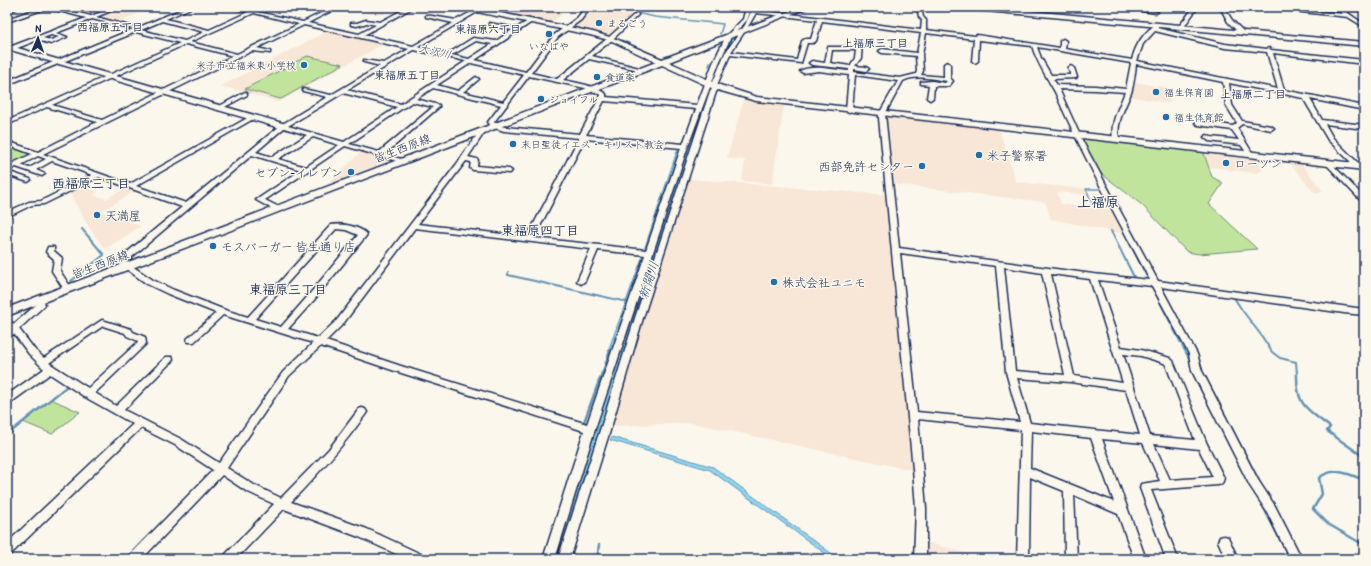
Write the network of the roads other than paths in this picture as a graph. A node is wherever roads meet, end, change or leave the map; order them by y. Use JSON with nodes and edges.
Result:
{"nodes":[{"id":1,"x":18,"y":7,"type":"edge"},
{"id":2,"x":47,"y":7,"type":"edge"},
{"id":3,"x":118,"y":7,"type":"edge"},
{"id":4,"x":191,"y":7,"type":"edge"},
{"id":5,"x":231,"y":7,"type":"edge"},
{"id":6,"x":247,"y":7,"type":"edge"},
{"id":7,"x":264,"y":7,"type":"edge"},
{"id":8,"x":337,"y":7,"type":"edge"},
{"id":9,"x":412,"y":7,"type":"edge"},
{"id":10,"x":462,"y":7,"type":"edge"},
{"id":11,"x":589,"y":7,"type":"edge"},
{"id":12,"x":721,"y":7,"type":"edge"},
{"id":13,"x":727,"y":7,"type":"edge"},
{"id":14,"x":806,"y":7,"type":"edge"},
{"id":15,"x":919,"y":7,"type":"edge"},
{"id":16,"x":965,"y":7,"type":"edge"},
{"id":17,"x":1121,"y":7,"type":"edge"},
{"id":18,"x":1196,"y":7,"type":"edge"},
{"id":19,"x":1222,"y":7,"type":"edge"},
{"id":20,"x":1264,"y":7,"type":"edge"},
{"id":21,"x":1337,"y":7,"type":"edge"},
{"id":22,"x":98,"y":9,"type":"dead end"},
{"id":23,"x":752,"y":9,"type":"edge"},
{"id":24,"x":10,"y":10,"type":"dead end"},
{"id":25,"x":477,"y":10,"type":"junction"},
{"id":26,"x":1026,"y":10,"type":"edge"},
{"id":27,"x":1364,"y":10,"type":"edge"},
{"id":28,"x":256,"y":11,"type":"junction"},
{"id":29,"x":1156,"y":12,"type":"dead end"},
{"id":30,"x":636,"y":14,"type":"dead end"},
{"id":31,"x":787,"y":14,"type":"junction"},
{"id":32,"x":82,"y":15,"type":"junction"},
{"id":33,"x":428,"y":16,"type":"dead end"},
{"id":34,"x":1350,"y":16,"type":"junction"},
{"id":35,"x":91,"y":18,"type":"junction"},
{"id":36,"x":820,"y":19,"type":"junction"},
{"id":37,"x":161,"y":20,"type":"junction"},
{"id":38,"x":530,"y":20,"type":"junction"},
{"id":39,"x":7,"y":21,"type":"edge"},
{"id":40,"x":457,"y":22,"type":"junction"},
{"id":41,"x":305,"y":23,"type":"junction"},
{"id":42,"x":353,"y":24,"type":"dead end"},
{"id":43,"x":381,"y":24,"type":"junction"},
{"id":44,"x":491,"y":24,"type":"dead end"},
{"id":45,"x":1364,"y":26,"type":"edge"},
{"id":46,"x":1155,"y":27,"type":"junction"},
{"id":47,"x":1181,"y":27,"type":"junction"},
{"id":48,"x":565,"y":28,"type":"junction"},
{"id":49,"x":137,"y":30,"type":"junction"},
{"id":50,"x":517,"y":30,"type":"junction"},
{"id":51,"x":742,"y":31,"type":"junction"},
{"id":52,"x":210,"y":32,"type":"junction"},
{"id":53,"x":924,"y":32,"type":"junction"},
{"id":54,"x":51,"y":33,"type":"junction"},
{"id":55,"x":1242,"y":33,"type":"junction"},
{"id":56,"x":360,"y":35,"type":"junction"},
{"id":57,"x":730,"y":36,"type":"junction"},
{"id":58,"x":977,"y":37,"type":"junction"},
{"id":59,"x":37,"y":38,"type":"junction"},
{"id":60,"x":610,"y":39,"type":"junction"},
{"id":61,"x":1063,"y":41,"type":"dead end"},
{"id":62,"x":186,"y":43,"type":"junction"},
{"id":63,"x":497,"y":43,"type":"junction"},
{"id":64,"x":1364,"y":44,"type":"edge"},
{"id":65,"x":1034,"y":45,"type":"junction"},
{"id":66,"x":416,"y":47,"type":"junction"},
{"id":67,"x":9,"y":48,"type":"edge"},
{"id":68,"x":252,"y":48,"type":"junction"},
{"id":69,"x":1062,"y":50,"type":"junction"},
{"id":70,"x":1269,"y":50,"type":"junction"},
{"id":71,"x":882,"y":51,"type":"dead end"},
{"id":72,"x":268,"y":52,"type":"dead end"},
{"id":73,"x":452,"y":53,"type":"junction"},
{"id":74,"x":728,"y":53,"type":"junction"},
{"id":75,"x":919,"y":55,"type":"junction"},
{"id":76,"x":238,"y":56,"type":"junction"},
{"id":77,"x":588,"y":57,"type":"junction"},
{"id":78,"x":472,"y":60,"type":"junction"},
{"id":79,"x":975,"y":60,"type":"dead end"},
{"id":80,"x":366,"y":61,"type":"dead end"},
{"id":81,"x":59,"y":62,"type":"junction"},
{"id":82,"x":661,"y":62,"type":"junction"},
{"id":83,"x":1134,"y":62,"type":"junction"},
{"id":84,"x":1364,"y":62,"type":"edge"},
{"id":85,"x":812,"y":63,"type":"dead end"},
{"id":86,"x":827,"y":64,"type":"junction"},
{"id":87,"x":947,"y":64,"type":"dead end"},
{"id":88,"x":385,"y":65,"type":"junction"},
{"id":89,"x":1071,"y":68,"type":"dead end"},
{"id":90,"x":866,"y":69,"type":"dead end"},
{"id":91,"x":641,"y":70,"type":"junction"},
{"id":92,"x":803,"y":70,"type":"dead end"},
{"id":93,"x":852,"y":70,"type":"junction"},
{"id":94,"x":528,"y":74,"type":"junction"},
{"id":95,"x":111,"y":76,"type":"junction"},
{"id":96,"x":915,"y":76,"type":"junction"},
{"id":97,"x":1050,"y":76,"type":"junction"},
{"id":98,"x":476,"y":79,"type":"dead end"},
{"id":99,"x":947,"y":79,"type":"junction"},
{"id":100,"x":901,"y":80,"type":"junction"},
{"id":101,"x":1226,"y":80,"type":"junction"},
{"id":102,"x":558,"y":81,"type":"junction"},
{"id":103,"x":7,"y":83,"type":"edge"},
{"id":104,"x":923,"y":83,"type":"dead end"},
{"id":105,"x":932,"y":83,"type":"junction"},
{"id":106,"x":432,"y":86,"type":"junction"},
{"id":107,"x":713,"y":86,"type":"junction"},
{"id":108,"x":1055,"y":86,"type":"junction"},
{"id":109,"x":592,"y":88,"type":"junction"},
{"id":110,"x":305,"y":90,"type":"dead end"},
{"id":111,"x":343,"y":91,"type":"junction"},
{"id":112,"x":1125,"y":91,"type":"junction"},
{"id":113,"x":1281,"y":91,"type":"junction"},
{"id":114,"x":164,"y":92,"type":"junction"},
{"id":115,"x":458,"y":93,"type":"junction"},
{"id":116,"x":245,"y":94,"type":"dead end"},
{"id":117,"x":1305,"y":96,"type":"junction"},
{"id":118,"x":332,"y":97,"type":"junction"},
{"id":119,"x":930,"y":98,"type":"dead end"},
{"id":120,"x":602,"y":99,"type":"junction"},
{"id":121,"x":412,"y":100,"type":"junction"},
{"id":122,"x":505,"y":104,"type":"junction"},
{"id":123,"x":47,"y":105,"type":"junction"},
{"id":124,"x":401,"y":106,"type":"junction"},
{"id":125,"x":695,"y":107,"type":"junction"},
{"id":126,"x":219,"y":108,"type":"junction"},
{"id":127,"x":1364,"y":108,"type":"edge"},
{"id":128,"x":849,"y":110,"type":"junction"},
{"id":129,"x":882,"y":114,"type":"junction"},
{"id":130,"x":253,"y":117,"type":"junction"},
{"id":131,"x":102,"y":122,"type":"junction"},
{"id":132,"x":1239,"y":122,"type":"junction"},
{"id":133,"x":1320,"y":122,"type":"junction"},
{"id":134,"x":7,"y":123,"type":"edge"},
{"id":135,"x":1198,"y":123,"type":"dead end"},
{"id":136,"x":283,"y":126,"type":"junction"},
{"id":137,"x":494,"y":126,"type":"junction"},
{"id":138,"x":1364,"y":127,"type":"edge"},
{"id":139,"x":1234,"y":128,"type":"junction"},
{"id":140,"x":1271,"y":128,"type":"dead end"},
{"id":141,"x":483,"y":130,"type":"junction"},
{"id":142,"x":312,"y":135,"type":"junction"},
{"id":143,"x":1078,"y":135,"type":"junction"},
{"id":144,"x":583,"y":136,"type":"junction"},
{"id":145,"x":1207,"y":137,"type":"dead end"},
{"id":146,"x":1116,"y":139,"type":"junction"},
{"id":147,"x":7,"y":143,"type":"edge"},
{"id":148,"x":1244,"y":143,"type":"junction"},
{"id":149,"x":344,"y":144,"type":"junction"},
{"id":150,"x":685,"y":146,"type":"junction"},
{"id":151,"x":252,"y":152,"type":"junction"},
{"id":152,"x":38,"y":154,"type":"junction"},
{"id":153,"x":381,"y":154,"type":"junction"},
{"id":154,"x":1250,"y":154,"type":"junction"},
{"id":155,"x":52,"y":158,"type":"junction"},
{"id":156,"x":273,"y":159,"type":"junction"},
{"id":157,"x":464,"y":159,"type":"junction"},
{"id":158,"x":402,"y":161,"type":"junction"},
{"id":159,"x":1328,"y":163,"type":"junction"},
{"id":160,"x":15,"y":165,"type":"junction"},
{"id":161,"x":1361,"y":167,"type":"edge"},
{"id":162,"x":7,"y":169,"type":"edge"},
{"id":163,"x":306,"y":169,"type":"junction"},
{"id":164,"x":30,"y":170,"type":"junction"},
{"id":165,"x":510,"y":171,"type":"dead end"},
{"id":166,"x":7,"y":173,"type":"edge"},
{"id":167,"x":42,"y":174,"type":"dead end"},
{"id":168,"x":98,"y":175,"type":"junction"},
{"id":169,"x":28,"y":180,"type":"dead end"},
{"id":170,"x":131,"y":186,"type":"junction"},
{"id":171,"x":1364,"y":201,"type":"edge"},
{"id":172,"x":187,"y":206,"type":"junction"},
{"id":173,"x":276,"y":209,"type":"junction"},
{"id":174,"x":7,"y":215,"type":"edge"},
{"id":175,"x":413,"y":226,"type":"junction"},
{"id":176,"x":529,"y":240,"type":"junction"},
{"id":177,"x":595,"y":248,"type":"junction"},
{"id":178,"x":50,"y":249,"type":"dead end"},
{"id":179,"x":895,"y":250,"type":"junction"},
{"id":180,"x":649,"y":254,"type":"junction"},
{"id":181,"x":1000,"y":265,"type":"junction"},
{"id":182,"x":125,"y":267,"type":"junction"},
{"id":183,"x":1046,"y":271,"type":"junction"},
{"id":184,"x":1094,"y":277,"type":"junction"},
{"id":185,"x":581,"y":281,"type":"dead end"},
{"id":186,"x":1154,"y":284,"type":"junction"},
{"id":187,"x":68,"y":289,"type":"junction"},
{"id":188,"x":40,"y":299,"type":"junction"},
{"id":189,"x":7,"y":312,"type":"edge"},
{"id":190,"x":222,"y":312,"type":"junction"},
{"id":191,"x":1364,"y":312,"type":"edge"},
{"id":192,"x":249,"y":321,"type":"junction"},
{"id":193,"x":7,"y":322,"type":"edge"},
{"id":194,"x":15,"y":328,"type":"junction"},
{"id":195,"x":282,"y":331,"type":"junction"},
{"id":196,"x":7,"y":335,"type":"edge"},
{"id":197,"x":191,"y":340,"type":"dead end"},
{"id":198,"x":320,"y":342,"type":"junction"},
{"id":199,"x":1118,"y":350,"type":"junction"},
{"id":200,"x":170,"y":359,"type":"dead end"},
{"id":201,"x":43,"y":363,"type":"junction"},
{"id":202,"x":50,"y":369,"type":"junction"},
{"id":203,"x":1012,"y":374,"type":"junction"},
{"id":204,"x":1070,"y":379,"type":"junction"},
{"id":205,"x":1130,"y":387,"type":"junction"},
{"id":206,"x":88,"y":394,"type":"junction"},
{"id":207,"x":8,"y":399,"type":"edge"},
{"id":208,"x":116,"y":410,"type":"junction"},
{"id":209,"x":362,"y":412,"type":"dead end"},
{"id":210,"x":912,"y":415,"type":"junction"},
{"id":211,"x":140,"y":423,"type":"junction"},
{"id":212,"x":1026,"y":427,"type":"junction"},
{"id":213,"x":596,"y":428,"type":"junction"},
{"id":214,"x":1095,"y":434,"type":"junction"},
{"id":215,"x":1147,"y":440,"type":"junction"},
{"id":216,"x":1202,"y":445,"type":"junction"},
{"id":217,"x":220,"y":470,"type":"junction"},
{"id":218,"x":1025,"y":470,"type":"junction"},
{"id":219,"x":1167,"y":485,"type":"junction"},
{"id":220,"x":1070,"y":489,"type":"junction"},
{"id":221,"x":282,"y":503,"type":"junction"},
{"id":222,"x":1123,"y":511,"type":"junction"},
{"id":223,"x":1224,"y":541,"type":"dead end"},
{"id":224,"x":7,"y":550,"type":"edge"},
{"id":225,"x":134,"y":559,"type":"edge"},
{"id":226,"x":229,"y":559,"type":"edge"},
{"id":227,"x":419,"y":559,"type":"edge"},
{"id":228,"x":549,"y":559,"type":"edge"},
{"id":229,"x":564,"y":559,"type":"edge"},
{"id":230,"x":920,"y":559,"type":"edge"},
{"id":231,"x":1023,"y":559,"type":"edge"},
{"id":232,"x":1071,"y":559,"type":"edge"},
{"id":233,"x":1140,"y":559,"type":"edge"},
{"id":234,"x":1172,"y":559,"type":"edge"},
{"id":235,"x":1232,"y":559,"type":"edge"},
{"id":236,"x":1296,"y":559,"type":"edge"}],
"edges":[{"from":1,"to":24,"type":"street"},
{"from":2,"to":32,"type":"street"},
{"from":2,"to":39,"type":"street"},
{"from":3,"to":35,"type":"street"},
{"from":4,"to":37,"type":"street"},
{"from":5,"to":28,"type":"street"},
{"from":6,"to":28,"type":"street"},
{"from":7,"to":28,"type":"street"},
{"from":8,"to":41,"type":"street"},
{"from":9,"to":43,"type":"street"},
{"from":10,"to":25,"type":"street"},
{"from":11,"to":48,"type":"street"},
{"from":12,"to":13,"type":"street"},
{"from":13,"to":23,"type":"street"},
{"from":14,"to":31,"type":"street","name":"皆生西原線"},
{"from":15,"to":53,"type":"street"},
{"from":16,"to":26,"type":"street"},
{"from":17,"to":29,"type":"street"},
{"from":18,"to":47,"type":"street"},
{"from":19,"to":55,"type":"street"},
{"from":20,"to":34,"type":"street"},
{"from":21,"to":27,"type":"street"},
{"from":21,"to":34,"type":"street"},
{"from":22,"to":32,"type":"street"},
{"from":23,"to":31,"type":"street"},
{"from":23,"to":51,"type":"street"},
{"from":23,"to":57,"type":"street"},
{"from":25,"to":38,"type":"street"},
{"from":25,"to":40,"type":"street"},
{"from":26,"to":46,"type":"street"},
{"from":28,"to":41,"type":"street"},
{"from":28,"to":52,"type":"street"},
{"from":30,"to":60,"type":"street"},
{"from":31,"to":36,"type":"street"},
{"from":31,"to":51,"type":"street","name":"皆生西原線"},
{"from":32,"to":35,"type":"street"},
{"from":33,"to":40,"type":"street"},
{"from":34,"to":45,"type":"street"},
{"from":35,"to":49,"type":"street"},
{"from":35,"to":54,"type":"street"},
{"from":36,"to":53,"type":"street"},
{"from":36,"to":74,"type":"street"},
{"from":37,"to":49,"type":"street"},
{"from":37,"to":52,"type":"street"},
{"from":38,"to":48,"type":"street"},
{"from":38,"to":50,"type":"street"},
{"from":40,"to":66,"type":"street"},
{"from":41,"to":56,"type":"street"},
{"from":41,"to":68,"type":"street"},
{"from":42,"to":43,"type":"street"},
{"from":43,"to":56,"type":"street"},
{"from":44,"to":50,"type":"street"},
{"from":46,"to":47,"type":"street"},
{"from":46,"to":70,"type":"street"},
{"from":46,"to":83,"type":"street"},
{"from":47,"to":55,"type":"street"},
{"from":48,"to":60,"type":"street"},
{"from":48,"to":94,"type":"street"},
{"from":49,"to":62,"type":"street"},
{"from":49,"to":81,"type":"street"},
{"from":50,"to":63,"type":"street"},
{"from":51,"to":57,"type":"street","name":"皆生西原線"},
{"from":51,"to":74,"type":"street"},
{"from":52,"to":62,"type":"street"},
{"from":53,"to":58,"type":"street"},
{"from":53,"to":75,"type":"street"},
{"from":54,"to":59,"type":"street"},
{"from":54,"to":59,"type":"street"},
{"from":55,"to":64,"type":"street"},
{"from":56,"to":66,"type":"street"},
{"from":57,"to":82,"type":"street","name":"皆生西原線"},
{"from":57,"to":107,"type":"street"},
{"from":58,"to":65,"type":"street"},
{"from":58,"to":79,"type":"street"},
{"from":59,"to":67,"type":"street"},
{"from":60,"to":77,"type":"street"},
{"from":60,"to":82,"type":"street"},
{"from":61,"to":69,"type":"street"},
{"from":62,"to":76,"type":"street"},
{"from":62,"to":95,"type":"street"},
{"from":63,"to":73,"type":"street"},
{"from":63,"to":78,"type":"street"},
{"from":65,"to":69,"type":"street"},
{"from":65,"to":97,"type":"street"},
{"from":66,"to":73,"type":"street"},
{"from":66,"to":78,"type":"street"},
{"from":66,"to":88,"type":"street"},
{"from":67,"to":81,"type":"street"},
{"from":68,"to":72,"type":"street"},
{"from":68,"to":76,"type":"street"},
{"from":69,"to":83,"type":"street"},
{"from":70,"to":84,"type":"street"},
{"from":70,"to":113,"type":"street"},
{"from":71,"to":75,"type":"street"},
{"from":73,"to":78,"type":"street"},
{"from":74,"to":107,"type":"street"},
{"from":75,"to":96,"type":"street"},
{"from":76,"to":114,"type":"street"},
{"from":77,"to":91,"type":"street"},
{"from":77,"to":102,"type":"street"},
{"from":78,"to":94,"type":"street"},
{"from":78,"to":106,"type":"street"},
{"from":80,"to":88,"type":"street"},
{"from":81,"to":95,"type":"street"},
{"from":81,"to":103,"type":"street"},
{"from":82,"to":91,"type":"street","name":"皆生西原線"},
{"from":82,"to":107,"type":"street"},
{"from":83,"to":101,"type":"street"},
{"from":83,"to":112,"type":"street"},
{"from":85,"to":86,"type":"street"},
{"from":86,"to":93,"type":"street"},
{"from":86,"to":93,"type":"street"},
{"from":87,"to":99,"type":"street"},
{"from":88,"to":111,"type":"street"},
{"from":89,"to":97,"type":"street"},
{"from":90,"to":93,"type":"street"},
{"from":91,"to":109,"type":"street","name":"皆生西原線"},
{"from":92,"to":93,"type":"street"},
{"from":93,"to":100,"type":"street"},
{"from":93,"to":128,"type":"street"},
{"from":94,"to":102,"type":"street"},
{"from":94,"to":122,"type":"street"},
{"from":95,"to":114,"type":"street"},
{"from":95,"to":123,"type":"street"},
{"from":96,"to":99,"type":"street"},
{"from":96,"to":100,"type":"street"},
{"from":97,"to":108,"type":"street"},
{"from":98,"to":115,"type":"street"},
{"from":99,"to":105,"type":"street"},
{"from":100,"to":129,"type":"street"},
{"from":101,"to":113,"type":"street"},
{"from":101,"to":132,"type":"street"},
{"from":102,"to":109,"type":"street"},
{"from":104,"to":105,"type":"street"},
{"from":105,"to":119,"type":"street"},
{"from":106,"to":115,"type":"street"},
{"from":106,"to":121,"type":"street"},
{"from":107,"to":125,"type":"street"},
{"from":107,"to":128,"type":"street"},
{"from":107,"to":213,"type":"street"},
{"from":108,"to":112,"type":"street"},
{"from":108,"to":143,"type":"street"},
{"from":109,"to":120,"type":"street"},
{"from":109,"to":137,"type":"street","name":"皆生西原線"},
{"from":110,"to":118,"type":"street"},
{"from":111,"to":118,"type":"street"},
{"from":111,"to":124,"type":"street"},
{"from":112,"to":146,"type":"street"},
{"from":113,"to":117,"type":"street"},
{"from":114,"to":126,"type":"street"},
{"from":114,"to":131,"type":"street"},
{"from":115,"to":122,"type":"street"},
{"from":116,"to":126,"type":"street"},
{"from":117,"to":127,"type":"street"},
{"from":117,"to":133,"type":"street"},
{"from":118,"to":136,"type":"street"},
{"from":120,"to":125,"type":"street"},
{"from":120,"to":144,"type":"street"},
{"from":121,"to":124,"type":"street"},
{"from":121,"to":153,"type":"street"},
{"from":122,"to":137,"type":"street"},
{"from":123,"to":131,"type":"street"},
{"from":123,"to":134,"type":"street"},
{"from":124,"to":149,"type":"street"},
{"from":125,"to":150,"type":"street"},
{"from":126,"to":130,"type":"street"},
{"from":128,"to":129,"type":"street"},
{"from":129,"to":143,"type":"street"},
{"from":129,"to":179,"type":"street"},
{"from":130,"to":136,"type":"street"},
{"from":130,"to":170,"type":"street"},
{"from":131,"to":152,"type":"street"},
{"from":132,"to":139,"type":"street"},
{"from":132,"to":140,"type":"street"},
{"from":133,"to":138,"type":"street"},
{"from":133,"to":161,"type":"street"},
{"from":135,"to":139,"type":"street"},
{"from":136,"to":142,"type":"street"},
{"from":136,"to":151,"type":"street"},
{"from":137,"to":141,"type":"street","name":"皆生西原線"},
{"from":137,"to":144,"type":"street"},
{"from":139,"to":148,"type":"street"},
{"from":141,"to":157,"type":"street"},
{"from":141,"to":158,"type":"street","name":"皆生西原線"},
{"from":142,"to":149,"type":"street"},
{"from":142,"to":156,"type":"street"},
{"from":143,"to":146,"type":"street"},
{"from":143,"to":186,"type":"street"},
{"from":144,"to":150,"type":"street"},
{"from":144,"to":176,"type":"street"},
{"from":145,"to":148,"type":"street"},
{"from":146,"to":154,"type":"street"},
{"from":147,"to":152,"type":"street"},
{"from":148,"to":154,"type":"street"},
{"from":149,"to":153,"type":"street"},
{"from":149,"to":163,"type":"street"},
{"from":150,"to":180,"type":"street"},
{"from":151,"to":156,"type":"street"},
{"from":151,"to":172,"type":"street"},
{"from":152,"to":155,"type":"street"},
{"from":152,"to":160,"type":"street"},
{"from":153,"to":158,"type":"street"},
{"from":154,"to":159,"type":"street"},
{"from":155,"to":164,"type":"street"},
{"from":155,"to":168,"type":"street"},
{"from":156,"to":163,"type":"street"},
{"from":157,"to":165,"type":"street"},
{"from":157,"to":175,"type":"street"},
{"from":158,"to":173,"type":"street","name":"皆生西原線"},
{"from":159,"to":161,"type":"street"},
{"from":159,"to":171,"type":"street"},
{"from":160,"to":162,"type":"street"},
{"from":160,"to":164,"type":"street"},
{"from":163,"to":173,"type":"street"},
{"from":164,"to":167,"type":"street"},
{"from":166,"to":169,"type":"street"},
{"from":168,"to":170,"type":"street"},
{"from":168,"to":174,"type":"street"},
{"from":170,"to":172,"type":"street"},
{"from":172,"to":182,"type":"street"},
{"from":173,"to":182,"type":"street","name":"皆生西原線"},
{"from":175,"to":176,"type":"street"},
{"from":175,"to":198,"type":"street"},
{"from":176,"to":177,"type":"street"},
{"from":177,"to":180,"type":"street"},
{"from":177,"to":185,"type":"street"},
{"from":178,"to":187,"type":"street"},
{"from":179,"to":181,"type":"street"},
{"from":179,"to":210,"type":"street"},
{"from":180,"to":213,"type":"street"},
{"from":181,"to":183,"type":"street"},
{"from":181,"to":203,"type":"street"},
{"from":182,"to":187,"type":"street","name":"皆生西原線"},
{"from":182,"to":190,"type":"street"},
{"from":183,"to":184,"type":"street"},
{"from":183,"to":204,"type":"street"},
{"from":184,"to":186,"type":"street"},
{"from":184,"to":199,"type":"street"},
{"from":186,"to":191,"type":"street"},
{"from":186,"to":236,"type":"street"},
{"from":187,"to":188,"type":"street","name":"皆生西原線"},
{"from":188,"to":189,"type":"street","name":"皆生西原線"},
{"from":188,"to":194,"type":"street"},
{"from":190,"to":192,"type":"street"},
{"from":190,"to":197,"type":"street"},
{"from":192,"to":195,"type":"street"},
{"from":192,"to":195,"type":"street"},
{"from":193,"to":194,"type":"street"},
{"from":194,"to":196,"type":"street"},
{"from":194,"to":201,"type":"street"},
{"from":195,"to":198,"type":"street"},
{"from":198,"to":213,"type":"street"},
{"from":198,"to":217,"type":"street"},
{"from":199,"to":205,"type":"street"},
{"from":199,"to":216,"type":"street"},
{"from":200,"to":208,"type":"street"},
{"from":201,"to":202,"type":"street"},
{"from":201,"to":206,"type":"street"},
{"from":202,"to":206,"type":"street"},
{"from":202,"to":207,"type":"street"},
{"from":203,"to":204,"type":"street"},
{"from":203,"to":212,"type":"street"},
{"from":204,"to":205,"type":"street"},
{"from":205,"to":215,"type":"street"},
{"from":206,"to":208,"type":"street"},
{"from":208,"to":211,"type":"street"},
{"from":209,"to":221,"type":"street"},
{"from":210,"to":212,"type":"street"},
{"from":210,"to":230,"type":"street"},
{"from":211,"to":217,"type":"street"},
{"from":211,"to":224,"type":"street"},
{"from":212,"to":214,"type":"street"},
{"from":212,"to":218,"type":"street"},
{"from":213,"to":228,"type":"street"},
{"from":213,"to":229,"type":"street"},
{"from":214,"to":215,"type":"street"},
{"from":214,"to":222,"type":"street"},
{"from":215,"to":216,"type":"street"},
{"from":215,"to":219,"type":"street"},
{"from":216,"to":219,"type":"street"},
{"from":217,"to":221,"type":"street"},
{"from":217,"to":225,"type":"street"},
{"from":218,"to":220,"type":"street"},
{"from":218,"to":231,"type":"street"},
{"from":219,"to":234,"type":"street"},
{"from":220,"to":222,"type":"street"},
{"from":220,"to":232,"type":"street"},
{"from":221,"to":226,"type":"street"},
{"from":221,"to":227,"type":"street"},
{"from":222,"to":233,"type":"street"},
{"from":223,"to":235,"type":"street"}]}
